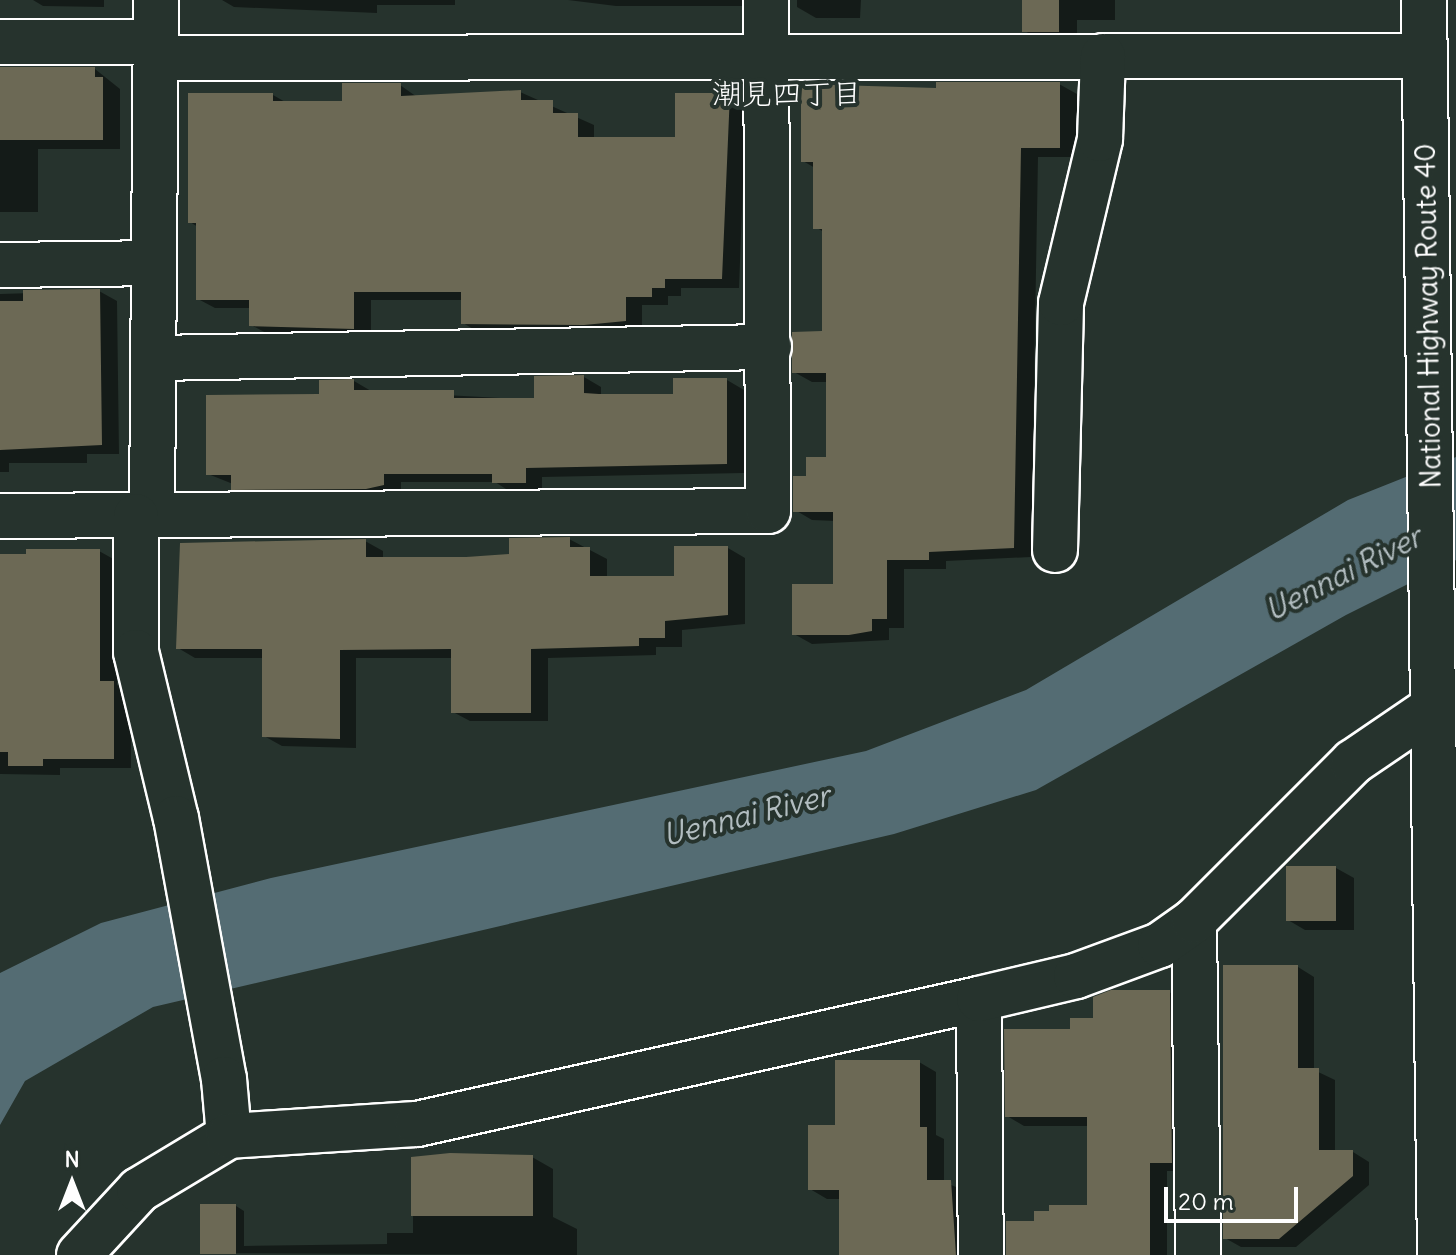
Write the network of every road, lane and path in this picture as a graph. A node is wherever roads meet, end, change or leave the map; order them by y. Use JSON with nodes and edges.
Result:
{"nodes":[{"id":1,"x":766,"y":0,"type":"edge"},
{"id":2,"x":1424,"y":0,"type":"edge"},
{"id":3,"x":156,"y":34,"type":"edge"},
{"id":4,"x":0,"y":42,"type":"edge"},
{"id":5,"x":767,"y":56,"type":"junction"},
{"id":6,"x":1103,"y":56,"type":"junction"},
{"id":7,"x":1424,"y":56,"type":"junction"},
{"id":8,"x":154,"y":263,"type":"junction"},
{"id":9,"x":0,"y":265,"type":"edge"},
{"id":10,"x":769,"y":347,"type":"junction"},
{"id":11,"x":155,"y":358,"type":"junction"},
{"id":12,"x":144,"y":515,"type":"junction"},
{"id":13,"x":0,"y":516,"type":"edge"},
{"id":14,"x":1055,"y":550,"type":"dead end"},
{"id":15,"x":1431,"y":709,"type":"junction"},
{"id":16,"x":1194,"y":921,"type":"junction"},
{"id":17,"x":979,"y":999,"type":"junction"},
{"id":18,"x":229,"y":1136,"type":"junction"},
{"id":19,"x":79,"y":1255,"type":"edge"},
{"id":20,"x":981,"y":1255,"type":"edge"},
{"id":21,"x":1198,"y":1255,"type":"edge"},
{"id":22,"x":1440,"y":1255,"type":"edge"}],
"edges":[{"from":1,"to":5,"type":"main road"},
{"from":2,"to":7,"type":"main road","name":"National Highway Route 40"},
{"from":3,"to":4,"type":"main road"},
{"from":3,"to":5,"type":"main road"},
{"from":3,"to":8,"type":"main road"},
{"from":5,"to":6,"type":"main road"},
{"from":5,"to":10,"type":"main road"},
{"from":6,"to":7,"type":"main road"},
{"from":6,"to":14,"type":"main road"},
{"from":7,"to":15,"type":"main road","name":"National Highway Route 40"},
{"from":8,"to":9,"type":"main road"},
{"from":8,"to":11,"type":"main road"},
{"from":10,"to":11,"type":"main road"},
{"from":10,"to":12,"type":"main road"},
{"from":11,"to":12,"type":"main road"},
{"from":12,"to":13,"type":"main road"},
{"from":12,"to":18,"type":"main road"},
{"from":15,"to":16,"type":"main road"},
{"from":15,"to":22,"type":"main road","name":"National Highway Route 40"},
{"from":16,"to":17,"type":"main road"},
{"from":16,"to":21,"type":"main road"},
{"from":17,"to":18,"type":"main road"},
{"from":17,"to":20,"type":"main road"},
{"from":18,"to":19,"type":"main road"}]}
